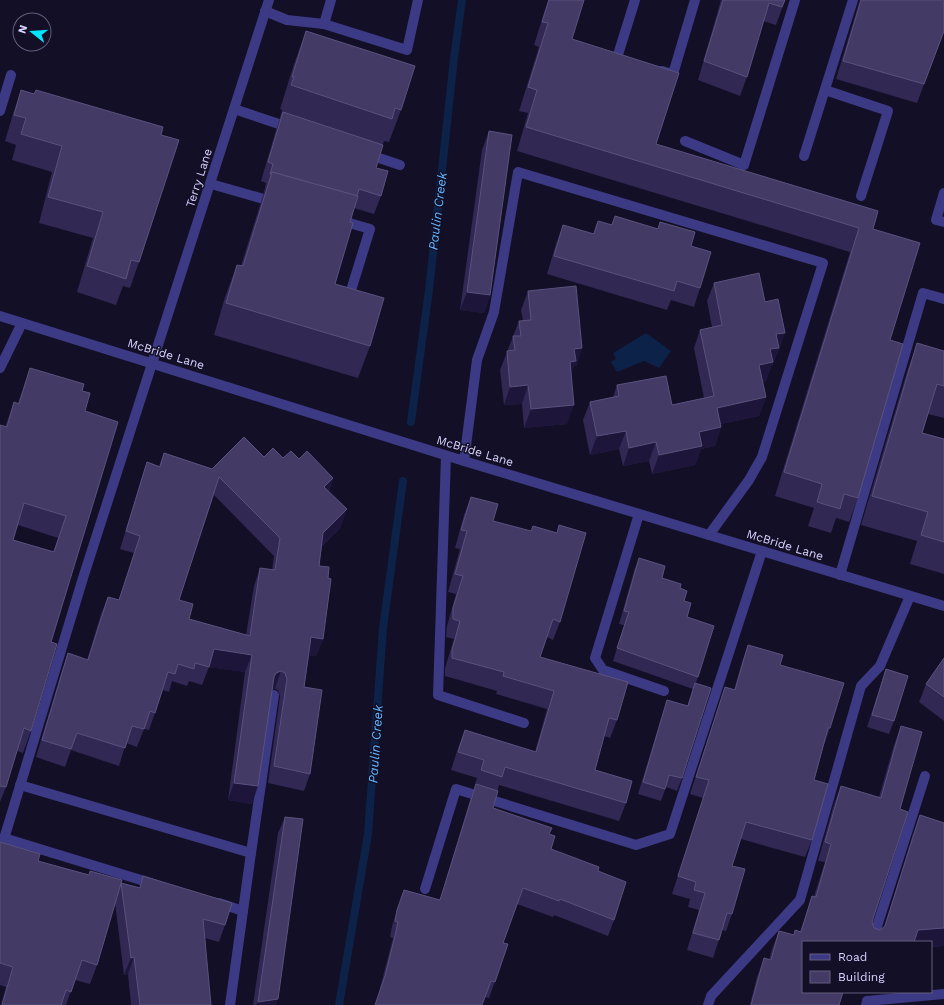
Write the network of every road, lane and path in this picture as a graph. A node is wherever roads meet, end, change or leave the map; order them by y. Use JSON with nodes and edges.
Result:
{"nodes":[{"id":1,"x":269,"y":0,"type":"edge"},
{"id":2,"x":331,"y":0,"type":"edge"},
{"id":3,"x":418,"y":0,"type":"edge"},
{"id":4,"x":635,"y":0,"type":"edge"},
{"id":5,"x":695,"y":0,"type":"edge"},
{"id":6,"x":795,"y":0,"type":"edge"},
{"id":7,"x":853,"y":0,"type":"edge"},
{"id":8,"x":265,"y":11,"type":"junction"},
{"id":9,"x":324,"y":24,"type":"junction"},
{"id":10,"x":638,"y":64,"type":"edge"},
{"id":11,"x":652,"y":68,"type":"edge"},
{"id":12,"x":11,"y":75,"type":"dead end"},
{"id":13,"x":825,"y":90,"type":"junction"},
{"id":14,"x":234,"y":109,"type":"junction"},
{"id":15,"x":0,"y":111,"type":"edge"},
{"id":16,"x":302,"y":132,"type":"edge"},
{"id":17,"x":685,"y":141,"type":"dead end"},
{"id":18,"x":355,"y":149,"type":"edge"},
{"id":19,"x":804,"y":156,"type":"dead end"},
{"id":20,"x":400,"y":165,"type":"dead end"},
{"id":21,"x":211,"y":184,"type":"junction"},
{"id":22,"x":944,"y":193,"type":"edge"},
{"id":23,"x":861,"y":196,"type":"dead end"},
{"id":24,"x":287,"y":206,"type":"edge"},
{"id":25,"x":332,"y":218,"type":"edge"},
{"id":26,"x":944,"y":222,"type":"edge"},
{"id":27,"x":944,"y":299,"type":"edge"},
{"id":28,"x":348,"y":302,"type":"edge"},
{"id":29,"x":0,"y":316,"type":"edge"},
{"id":30,"x":22,"y":323,"type":"junction"},
{"id":31,"x":154,"y":363,"type":"junction"},
{"id":32,"x":0,"y":368,"type":"edge"},
{"id":33,"x":446,"y":456,"type":"junction"},
{"id":34,"x":464,"y":461,"type":"junction"},
{"id":35,"x":640,"y":514,"type":"junction"},
{"id":36,"x":709,"y":535,"type":"junction"},
{"id":37,"x":762,"y":551,"type":"junction"},
{"id":38,"x":840,"y":575,"type":"junction"},
{"id":39,"x":910,"y":596,"type":"junction"},
{"id":40,"x":944,"y":606,"type":"edge"},
{"id":41,"x":664,"y":691,"type":"dead end"},
{"id":42,"x":274,"y":695,"type":"edge"},
{"id":43,"x":524,"y":723,"type":"dead end"},
{"id":44,"x":925,"y":776,"type":"dead end"},
{"id":45,"x":20,"y":785,"type":"junction"},
{"id":46,"x":4,"y":838,"type":"junction"},
{"id":47,"x":0,"y":852,"type":"edge"},
{"id":48,"x":251,"y":853,"type":"junction"},
{"id":49,"x":161,"y":886,"type":"edge"},
{"id":50,"x":425,"y":889,"type":"dead end"},
{"id":51,"x":206,"y":899,"type":"edge"},
{"id":52,"x":243,"y":911,"type":"junction"},
{"id":53,"x":872,"y":941,"type":"edge"},
{"id":54,"x":944,"y":994,"type":"edge"},
{"id":55,"x":866,"y":999,"type":"edge"},
{"id":56,"x":230,"y":1005,"type":"edge"},
{"id":57,"x":708,"y":1005,"type":"edge"}],
"edges":[{"from":1,"to":8,"type":"street","name":"Terry Lane"},
{"from":2,"to":9,"type":"street"},
{"from":3,"to":9,"type":"street"},
{"from":4,"to":10,"type":"street"},
{"from":5,"to":11,"type":"street"},
{"from":6,"to":17,"type":"street"},
{"from":7,"to":13,"type":"street"},
{"from":8,"to":9,"type":"street"},
{"from":8,"to":14,"type":"street","name":"Terry Lane"},
{"from":12,"to":15,"type":"street"},
{"from":13,"to":19,"type":"street"},
{"from":13,"to":23,"type":"street"},
{"from":14,"to":16,"type":"street"},
{"from":14,"to":21,"type":"street","name":"Terry Lane"},
{"from":18,"to":20,"type":"street"},
{"from":21,"to":24,"type":"street"},
{"from":21,"to":31,"type":"street","name":"Terry Lane"},
{"from":22,"to":26,"type":"street"},
{"from":25,"to":28,"type":"street"},
{"from":27,"to":38,"type":"street"},
{"from":29,"to":30,"type":"street","name":"McBride Lane"},
{"from":30,"to":31,"type":"street","name":"McBride Lane"},
{"from":30,"to":32,"type":"street"},
{"from":31,"to":33,"type":"street","name":"McBride Lane"},
{"from":31,"to":45,"type":"street","name":"Terry Lane"},
{"from":33,"to":34,"type":"street","name":"McBride Lane"},
{"from":33,"to":43,"type":"street"},
{"from":34,"to":35,"type":"street","name":"McBride Lane"},
{"from":34,"to":36,"type":"street"},
{"from":35,"to":36,"type":"street","name":"McBride Lane"},
{"from":35,"to":41,"type":"street"},
{"from":36,"to":37,"type":"street","name":"McBride Lane"},
{"from":37,"to":38,"type":"street","name":"McBride Lane"},
{"from":37,"to":50,"type":"street"},
{"from":38,"to":39,"type":"street","name":"McBride Lane"},
{"from":39,"to":40,"type":"street","name":"McBride Lane"},
{"from":39,"to":57,"type":"street"},
{"from":42,"to":48,"type":"street"},
{"from":44,"to":53,"type":"street"},
{"from":45,"to":46,"type":"street","name":"Terry Lane"},
{"from":45,"to":48,"type":"street"},
{"from":46,"to":47,"type":"street","name":"Terry Lane"},
{"from":46,"to":49,"type":"street"},
{"from":48,"to":52,"type":"street"},
{"from":51,"to":52,"type":"street"},
{"from":52,"to":56,"type":"street"},
{"from":54,"to":55,"type":"street"}]}
